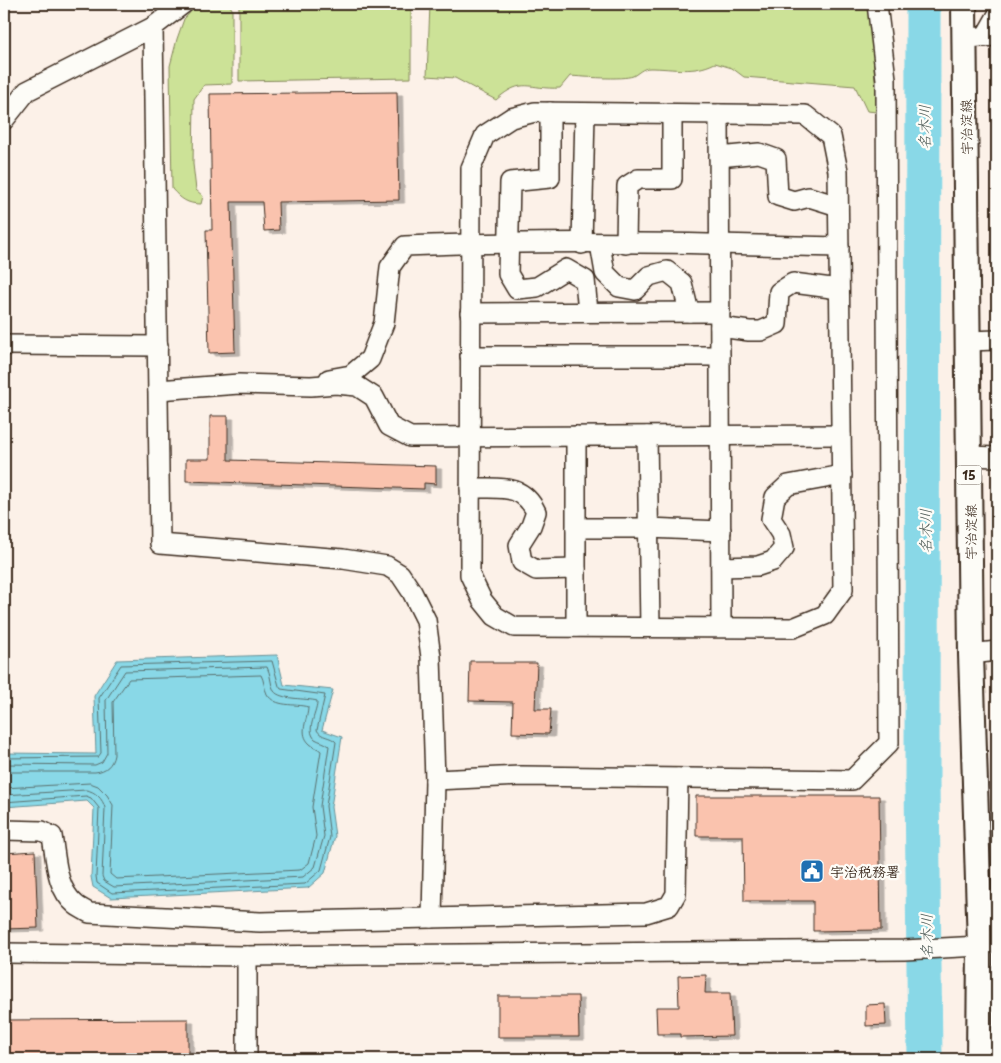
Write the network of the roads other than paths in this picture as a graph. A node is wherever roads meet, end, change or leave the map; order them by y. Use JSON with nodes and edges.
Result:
{"nodes":[{"id":1,"x":183,"y":4,"type":"edge"},
{"id":2,"x":877,"y":4,"type":"edge"},
{"id":3,"x":964,"y":4,"type":"edge"},
{"id":4,"x":997,"y":16,"type":"edge"},
{"id":5,"x":153,"y":27,"type":"junction"},
{"id":6,"x":982,"y":37,"type":"edge"},
{"id":7,"x":550,"y":112,"type":"junction"},
{"id":8,"x":585,"y":113,"type":"junction"},
{"id":9,"x":672,"y":114,"type":"junction"},
{"id":10,"x":719,"y":114,"type":"junction"},
{"id":11,"x":4,"y":120,"type":"edge"},
{"id":12,"x":719,"y":157,"type":"junction"},
{"id":13,"x":838,"y":206,"type":"junction"},
{"id":14,"x":470,"y":243,"type":"junction"},
{"id":15,"x":508,"y":243,"type":"junction"},
{"id":16,"x":591,"y":244,"type":"junction"},
{"id":17,"x":626,"y":244,"type":"junction"},
{"id":18,"x":720,"y":244,"type":"junction"},
{"id":19,"x":839,"y":247,"type":"junction"},
{"id":20,"x":839,"y":289,"type":"junction"},
{"id":21,"x":588,"y":312,"type":"junction"},
{"id":22,"x":689,"y":312,"type":"junction"},
{"id":23,"x":470,"y":313,"type":"junction"},
{"id":24,"x":720,"y":319,"type":"junction"},
{"id":25,"x":997,"y":340,"type":"edge"},
{"id":26,"x":968,"y":341,"type":"junction"},
{"id":27,"x":4,"y":345,"type":"edge"},
{"id":28,"x":158,"y":346,"type":"junction"},
{"id":29,"x":470,"y":356,"type":"junction"},
{"id":30,"x":720,"y":356,"type":"junction"},
{"id":31,"x":239,"y":384,"type":"junction"},
{"id":32,"x":158,"y":390,"type":"junction"},
{"id":33,"x":841,"y":435,"type":"junction"},
{"id":34,"x":576,"y":436,"type":"junction"},
{"id":35,"x":646,"y":436,"type":"junction"},
{"id":36,"x":721,"y":436,"type":"junction"},
{"id":37,"x":470,"y":437,"type":"junction"},
{"id":38,"x":969,"y":456,"type":"junction"},
{"id":39,"x":997,"y":457,"type":"edge"},
{"id":40,"x":842,"y":475,"type":"junction"},
{"id":41,"x":470,"y":488,"type":"junction"},
{"id":42,"x":576,"y":528,"type":"junction"},
{"id":43,"x":648,"y":528,"type":"junction"},
{"id":44,"x":721,"y":531,"type":"junction"},
{"id":45,"x":721,"y":567,"type":"junction"},
{"id":46,"x":576,"y":569,"type":"junction"},
{"id":47,"x":576,"y":627,"type":"junction"},
{"id":48,"x":650,"y":627,"type":"junction"},
{"id":49,"x":721,"y":627,"type":"junction"},
{"id":50,"x":997,"y":651,"type":"edge"},
{"id":51,"x":970,"y":654,"type":"junction"},
{"id":52,"x":678,"y":778,"type":"junction"},
{"id":53,"x":435,"y":780,"type":"junction"},
{"id":54,"x":4,"y":830,"type":"edge"},
{"id":55,"x":432,"y":918,"type":"junction"},
{"id":56,"x":980,"y":946,"type":"junction"},
{"id":57,"x":4,"y":953,"type":"edge"},
{"id":58,"x":247,"y":956,"type":"junction"},
{"id":59,"x":247,"y":1059,"type":"edge"},
{"id":60,"x":979,"y":1059,"type":"edge"}],
"edges":[{"from":1,"to":5,"type":"street"},
{"from":2,"to":52,"type":"street"},
{"from":3,"to":6,"type":"main road","name":"宇治淀線","number":"15"},
{"from":4,"to":6,"type":"street"},
{"from":5,"to":11,"type":"street"},
{"from":5,"to":28,"type":"street"},
{"from":6,"to":26,"type":"main road","name":"宇治淀線","number":"15"},
{"from":7,"to":8,"type":"street"},
{"from":7,"to":14,"type":"street"},
{"from":7,"to":15,"type":"street"},
{"from":8,"to":9,"type":"street"},
{"from":8,"to":16,"type":"street"},
{"from":9,"to":10,"type":"street"},
{"from":9,"to":17,"type":"street"},
{"from":10,"to":12,"type":"street"},
{"from":10,"to":13,"type":"street"},
{"from":12,"to":13,"type":"street"},
{"from":12,"to":18,"type":"street"},
{"from":13,"to":19,"type":"street"},
{"from":14,"to":15,"type":"street"},
{"from":14,"to":23,"type":"street"},
{"from":14,"to":31,"type":"street"},
{"from":15,"to":16,"type":"street"},
{"from":15,"to":21,"type":"street"},
{"from":16,"to":17,"type":"street"},
{"from":16,"to":22,"type":"street"},
{"from":17,"to":18,"type":"street"},
{"from":18,"to":19,"type":"street"},
{"from":18,"to":24,"type":"street"},
{"from":19,"to":20,"type":"street"},
{"from":20,"to":24,"type":"street"},
{"from":20,"to":33,"type":"street"},
{"from":21,"to":22,"type":"street"},
{"from":21,"to":23,"type":"street"},
{"from":22,"to":24,"type":"street"},
{"from":23,"to":29,"type":"street"},
{"from":24,"to":30,"type":"street"},
{"from":25,"to":26,"type":"street"},
{"from":26,"to":38,"type":"main road","name":"宇治淀線","number":"15"},
{"from":27,"to":28,"type":"street"},
{"from":28,"to":32,"type":"street"},
{"from":29,"to":30,"type":"street"},
{"from":29,"to":37,"type":"street"},
{"from":30,"to":36,"type":"street"},
{"from":31,"to":32,"type":"street"},
{"from":31,"to":37,"type":"street"},
{"from":32,"to":53,"type":"street"},
{"from":33,"to":36,"type":"street"},
{"from":33,"to":40,"type":"street"},
{"from":34,"to":35,"type":"street"},
{"from":34,"to":37,"type":"street"},
{"from":34,"to":42,"type":"street"},
{"from":35,"to":36,"type":"street"},
{"from":35,"to":43,"type":"street"},
{"from":36,"to":44,"type":"street"},
{"from":37,"to":41,"type":"street"},
{"from":38,"to":39,"type":"street"},
{"from":38,"to":51,"type":"main road","name":"宇治淀線","number":"15"},
{"from":40,"to":45,"type":"street"},
{"from":40,"to":49,"type":"street"},
{"from":41,"to":46,"type":"street"},
{"from":41,"to":47,"type":"street"},
{"from":42,"to":43,"type":"street"},
{"from":42,"to":46,"type":"street"},
{"from":43,"to":44,"type":"street"},
{"from":43,"to":48,"type":"street"},
{"from":44,"to":45,"type":"street"},
{"from":45,"to":49,"type":"street"},
{"from":46,"to":47,"type":"street"},
{"from":47,"to":48,"type":"street"},
{"from":48,"to":49,"type":"street"},
{"from":50,"to":51,"type":"street"},
{"from":51,"to":56,"type":"main road","name":"宇治淀線","number":"15"},
{"from":52,"to":53,"type":"street"},
{"from":52,"to":55,"type":"street"},
{"from":53,"to":55,"type":"street"},
{"from":54,"to":55,"type":"street"},
{"from":56,"to":58,"type":"street"},
{"from":56,"to":60,"type":"main road","name":"宇治淀線","number":"15"},
{"from":57,"to":58,"type":"street"},
{"from":58,"to":59,"type":"street"}]}
